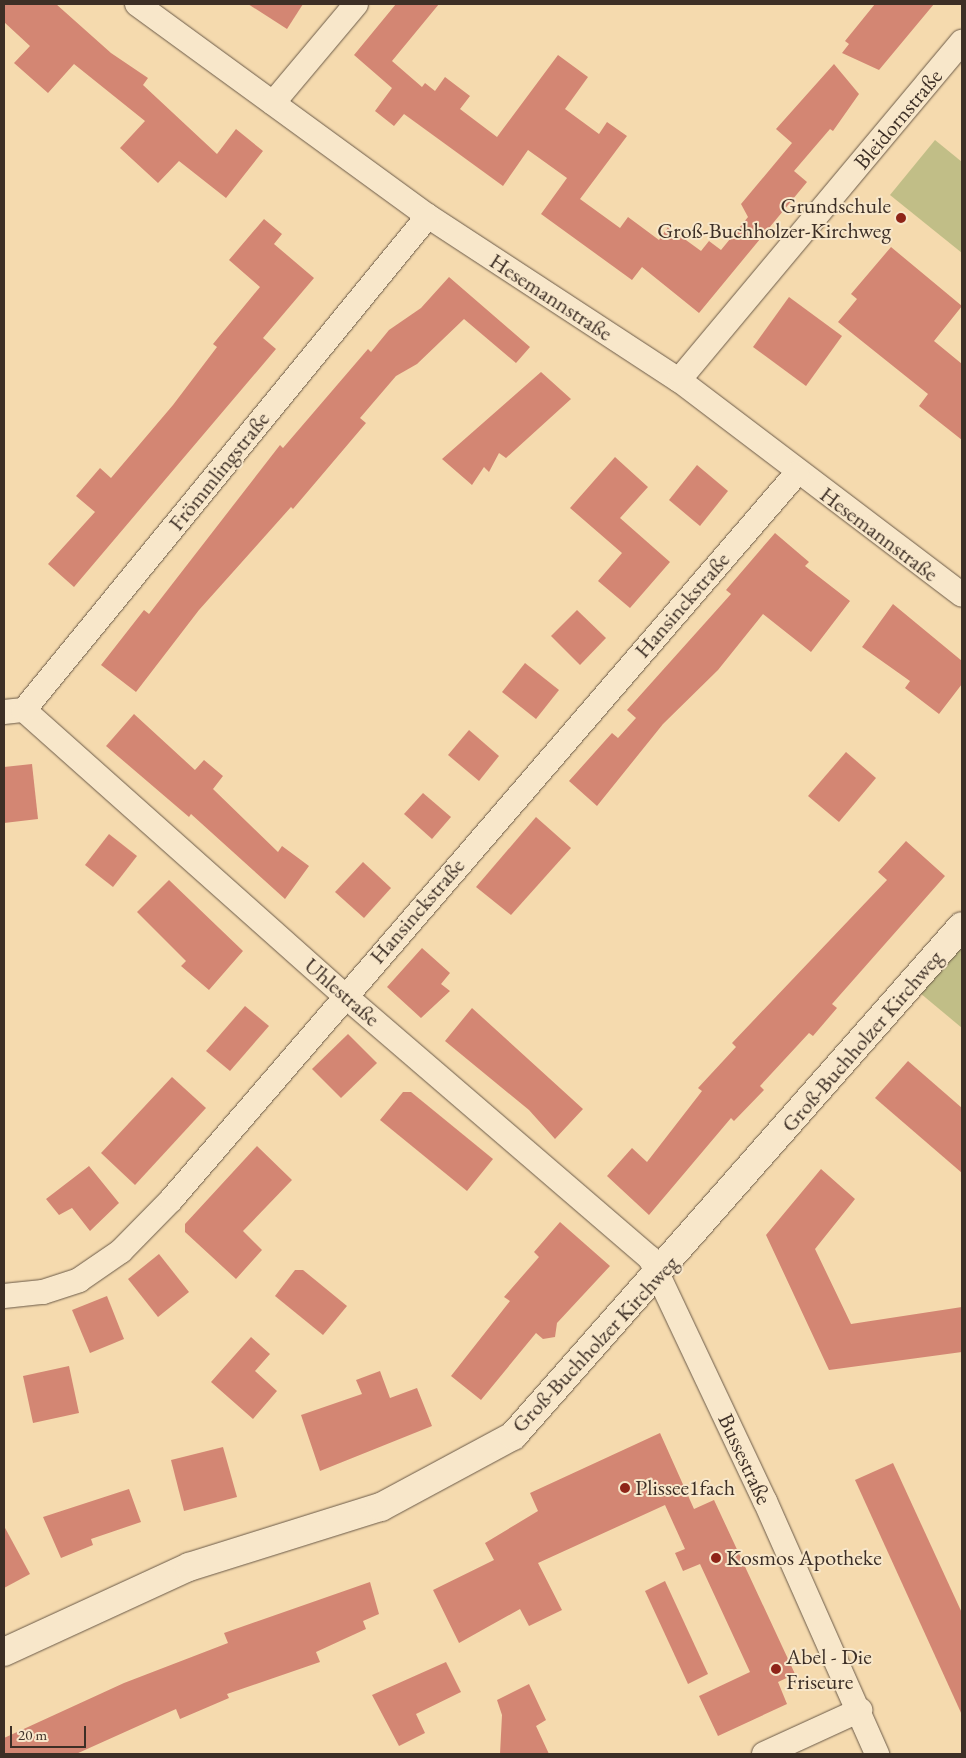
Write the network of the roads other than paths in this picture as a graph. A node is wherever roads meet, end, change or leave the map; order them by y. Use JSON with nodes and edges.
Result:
{"nodes":[{"id":1,"x":136,"y":4,"type":"edge"},
{"id":2,"x":356,"y":4,"type":"edge"},
{"id":3,"x":962,"y":42,"type":"edge"},
{"id":4,"x":273,"y":103,"type":"junction"},
{"id":5,"x":428,"y":216,"type":"junction"},
{"id":6,"x":679,"y":380,"type":"junction"},
{"id":7,"x":797,"y":472,"type":"junction"},
{"id":8,"x":962,"y":596,"type":"edge"},
{"id":9,"x":14,"y":711,"type":"edge"},
{"id":10,"x":962,"y":926,"type":"edge"},
{"id":11,"x":344,"y":995,"type":"junction"},
{"id":12,"x":659,"y":1275,"type":"junction"},
{"id":13,"x":4,"y":1296,"type":"edge"},
{"id":14,"x":4,"y":1652,"type":"edge"},
{"id":15,"x":860,"y":1710,"type":"junction"},
{"id":16,"x":764,"y":1754,"type":"edge"},
{"id":17,"x":877,"y":1754,"type":"edge"}],
"edges":[{"from":1,"to":4,"type":"street","name":"Hesemannstraße"},
{"from":2,"to":4,"type":"street"},
{"from":3,"to":6,"type":"street","name":"Bleidornstraße"},
{"from":4,"to":5,"type":"street","name":"Hesemannstraße"},
{"from":5,"to":6,"type":"street","name":"Hesemannstraße"},
{"from":5,"to":9,"type":"street","name":"Frömmlingstraße"},
{"from":6,"to":7,"type":"street","name":"Hesemannstraße"},
{"from":7,"to":8,"type":"street","name":"Hesemannstraße"},
{"from":7,"to":11,"type":"street","name":"Hansinckstraße"},
{"from":9,"to":11,"type":"street","name":"Uhlestraße"},
{"from":10,"to":12,"type":"street","name":"Groß-Buchholzer Kirchweg"},
{"from":11,"to":12,"type":"street","name":"Uhlestraße"},
{"from":11,"to":13,"type":"street","name":"Hansinckstraße"},
{"from":12,"to":14,"type":"street","name":"Groß-Buchholzer Kirchweg"},
{"from":12,"to":15,"type":"street","name":"Bussestraße"},
{"from":15,"to":16,"type":"street"},
{"from":15,"to":17,"type":"street","name":"Bussestraße"}]}
